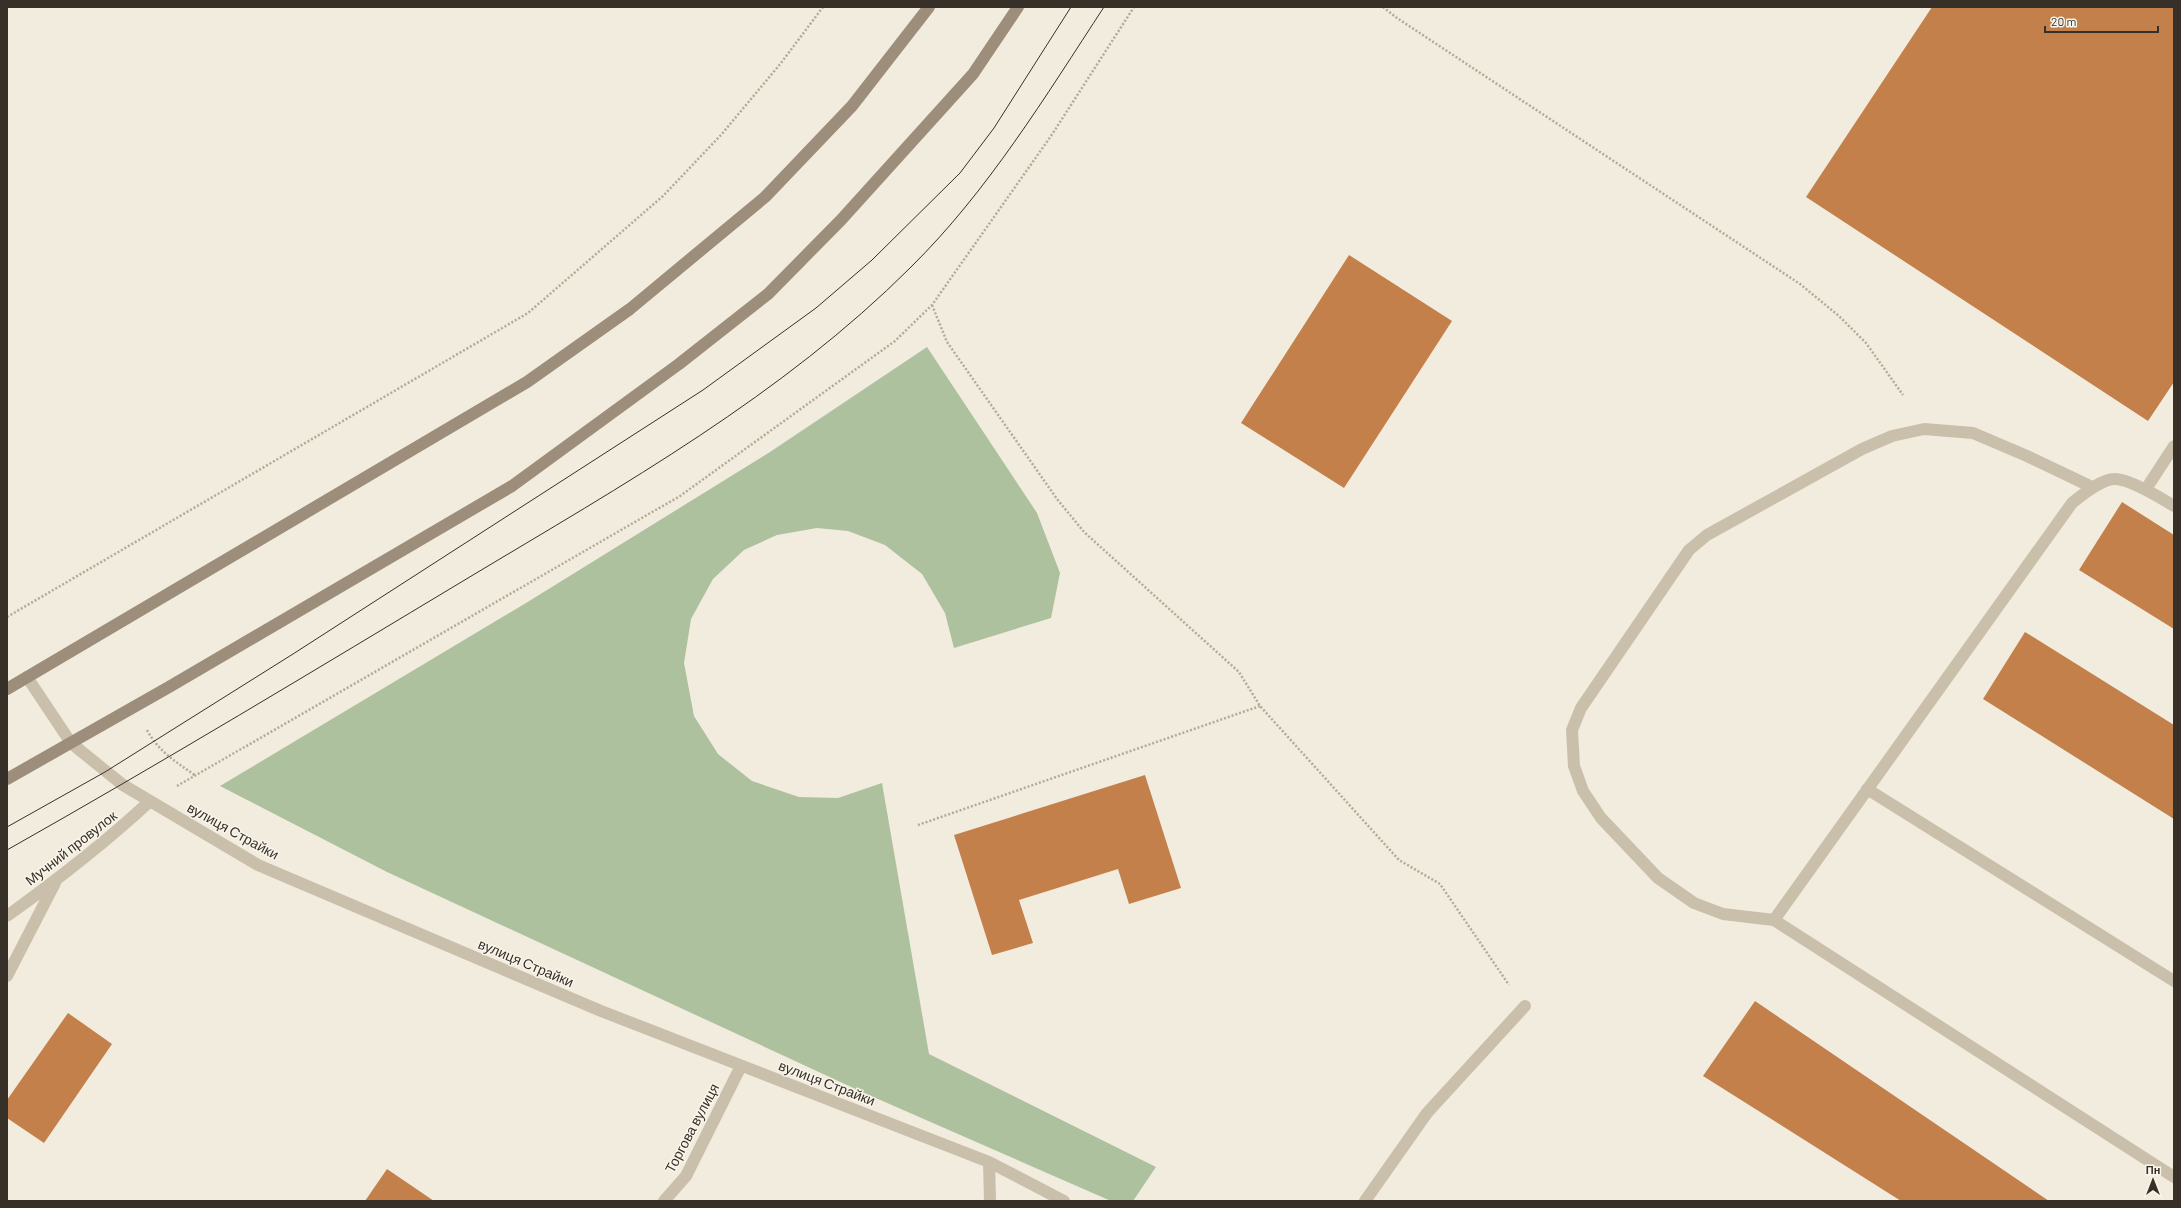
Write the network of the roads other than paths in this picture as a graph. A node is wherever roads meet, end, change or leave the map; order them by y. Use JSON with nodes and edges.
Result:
{"nodes":[{"id":1,"x":929,"y":7,"type":"edge"},
{"id":2,"x":1018,"y":7,"type":"edge"},
{"id":3,"x":2174,"y":446,"type":"edge"},
{"id":4,"x":2092,"y":488,"type":"junction"},
{"id":5,"x":2146,"y":489,"type":"junction"},
{"id":6,"x":2174,"y":506,"type":"edge"},
{"id":7,"x":27,"y":677,"type":"junction"},
{"id":8,"x":7,"y":689,"type":"edge"},
{"id":9,"x":71,"y":743,"type":"junction"},
{"id":10,"x":7,"y":779,"type":"edge"},
{"id":11,"x":1867,"y":789,"type":"junction"},
{"id":12,"x":150,"y":801,"type":"junction"},
{"id":13,"x":56,"y":881,"type":"junction"},
{"id":14,"x":7,"y":916,"type":"edge"},
{"id":15,"x":1774,"y":920,"type":"junction"},
{"id":16,"x":7,"y":976,"type":"edge"},
{"id":17,"x":2174,"y":981,"type":"edge"},
{"id":18,"x":1524,"y":1006,"type":"road end"},
{"id":19,"x":741,"y":1066,"type":"junction"},
{"id":20,"x":989,"y":1162,"type":"junction"},
{"id":21,"x":2174,"y":1177,"type":"edge"},
{"id":22,"x":664,"y":1201,"type":"edge"},
{"id":23,"x":990,"y":1201,"type":"edge"},
{"id":24,"x":1064,"y":1201,"type":"edge"},
{"id":25,"x":1365,"y":1201,"type":"edge"}],
"edges":[{"from":1,"to":7,"type":"main road"},
{"from":2,"to":9,"type":"main road"},
{"from":3,"to":5,"type":"street"},
{"from":4,"to":5,"type":"street"},
{"from":4,"to":11,"type":"street"},
{"from":4,"to":15,"type":"street"},
{"from":5,"to":6,"type":"street"},
{"from":7,"to":8,"type":"main road"},
{"from":7,"to":9,"type":"street","name":"вулиця Страйки"},
{"from":9,"to":10,"type":"main road"},
{"from":9,"to":12,"type":"street","name":"вулиця Страйки"},
{"from":11,"to":15,"type":"street"},
{"from":11,"to":17,"type":"street"},
{"from":12,"to":13,"type":"street","name":"Мучний провулок"},
{"from":12,"to":19,"type":"street","name":"вулиця Страйки"},
{"from":13,"to":14,"type":"street","name":"Мучний провулок"},
{"from":13,"to":16,"type":"street"},
{"from":15,"to":21,"type":"street"},
{"from":18,"to":25,"type":"street"},
{"from":19,"to":20,"type":"street","name":"вулиця Страйки"},
{"from":19,"to":22,"type":"street","name":"Торгова вулиця"},
{"from":20,"to":23,"type":"street"},
{"from":20,"to":24,"type":"street","name":"вулиця Страйки"}]}
